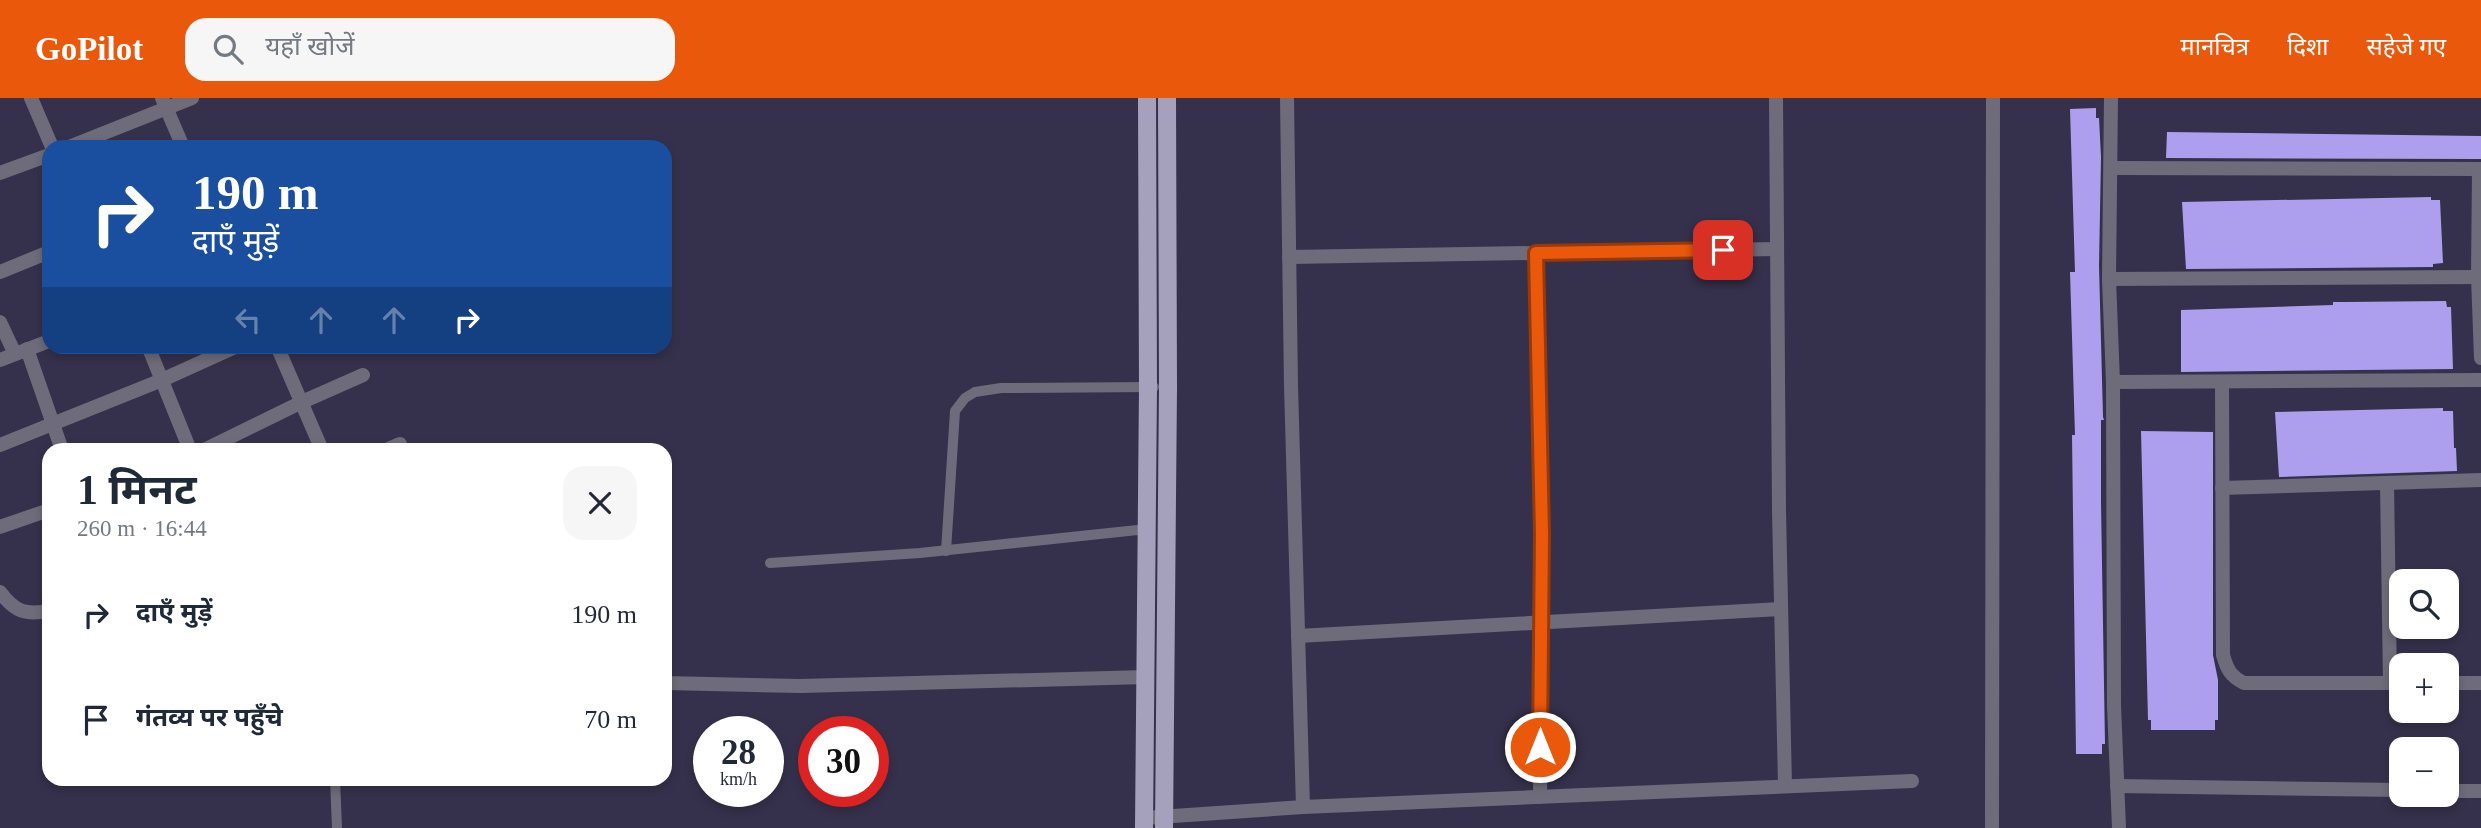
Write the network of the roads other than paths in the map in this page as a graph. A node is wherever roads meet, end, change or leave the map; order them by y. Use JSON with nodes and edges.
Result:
{"nodes":[{"id":1,"x":31,"y":98,"type":"edge"},
{"id":2,"x":192,"y":98,"type":"edge"},
{"id":3,"x":1147,"y":98,"type":"edge"},
{"id":4,"x":1167,"y":98,"type":"edge"},
{"id":5,"x":1287,"y":98,"type":"edge"},
{"id":6,"x":1776,"y":98,"type":"edge"},
{"id":7,"x":1993,"y":98,"type":"edge"},
{"id":8,"x":2111,"y":98,"type":"edge"},
{"id":9,"x":164,"y":103,"type":"edge"},
{"id":10,"x":49,"y":140,"type":"edge"},
{"id":11,"x":84,"y":140,"type":"edge"},
{"id":12,"x":180,"y":140,"type":"edge"},
{"id":13,"x":42,"y":158,"type":"edge"},
{"id":14,"x":2111,"y":168,"type":"junction"},
{"id":15,"x":2480,"y":169,"type":"edge"},
{"id":16,"x":0,"y":173,"type":"edge"},
{"id":17,"x":1777,"y":249,"type":"junction"},
{"id":18,"x":1536,"y":253,"type":"junction"},
{"id":19,"x":42,"y":255,"type":"edge"},
{"id":20,"x":1290,"y":257,"type":"junction"},
{"id":21,"x":0,"y":272,"type":"edge"},
{"id":22,"x":2478,"y":277,"type":"junction"},
{"id":23,"x":2109,"y":279,"type":"junction"},
{"id":24,"x":0,"y":322,"type":"edge"},
{"id":25,"x":42,"y":344,"type":"edge"},
{"id":26,"x":21,"y":352,"type":"junction"},
{"id":27,"x":151,"y":354,"type":"edge"},
{"id":28,"x":219,"y":354,"type":"edge"},
{"id":29,"x":281,"y":354,"type":"edge"},
{"id":30,"x":2481,"y":358,"type":"edge"},
{"id":31,"x":0,"y":360,"type":"edge"},
{"id":32,"x":363,"y":375,"type":"dead end"},
{"id":33,"x":162,"y":380,"type":"junction"},
{"id":34,"x":2481,"y":380,"type":"edge"},
{"id":35,"x":2222,"y":382,"type":"junction"},
{"id":36,"x":2113,"y":383,"type":"junction"},
{"id":37,"x":1148,"y":387,"type":"junction"},
{"id":38,"x":1168,"y":387,"type":"junction"},
{"id":39,"x":302,"y":402,"type":"junction"},
{"id":40,"x":53,"y":424,"type":"junction"},
{"id":41,"x":60,"y":443,"type":"edge"},
{"id":42,"x":187,"y":443,"type":"edge"},
{"id":43,"x":218,"y":443,"type":"edge"},
{"id":44,"x":319,"y":443,"type":"edge"},
{"id":45,"x":0,"y":445,"type":"edge"},
{"id":46,"x":2481,"y":480,"type":"edge"},
{"id":47,"x":2387,"y":483,"type":"junction"},
{"id":48,"x":2222,"y":488,"type":"junction"},
{"id":49,"x":42,"y":512,"type":"edge"},
{"id":50,"x":0,"y":527,"type":"edge"},
{"id":51,"x":1147,"y":529,"type":"junction"},
{"id":52,"x":946,"y":551,"type":"junction"},
{"id":53,"x":770,"y":563,"type":"dead end"},
{"id":54,"x":0,"y":592,"type":"edge"},
{"id":55,"x":1781,"y":609,"type":"junction"},
{"id":56,"x":42,"y":612,"type":"edge"},
{"id":57,"x":1541,"y":622,"type":"junction"},
{"id":58,"x":1298,"y":636,"type":"junction"},
{"id":59,"x":2394,"y":653,"type":"edge"},
{"id":60,"x":1146,"y":677,"type":"junction"},
{"id":61,"x":672,"y":683,"type":"edge"},
{"id":62,"x":2389,"y":683,"type":"edge"},
{"id":63,"x":2459,"y":683,"type":"edge"},
{"id":64,"x":2481,"y":683,"type":"edge"},
{"id":65,"x":1912,"y":781,"type":"dead end"},
{"id":66,"x":335,"y":786,"type":"edge"},
{"id":67,"x":1785,"y":786,"type":"junction"},
{"id":68,"x":2117,"y":786,"type":"junction"},
{"id":69,"x":2389,"y":790,"type":"edge"},
{"id":70,"x":2459,"y":791,"type":"edge"},
{"id":71,"x":2481,"y":791,"type":"edge"},
{"id":72,"x":1540,"y":797,"type":"junction"},
{"id":73,"x":1303,"y":807,"type":"junction"},
{"id":74,"x":1165,"y":822,"type":"edge"},
{"id":75,"x":1144,"y":823,"type":"edge"},
{"id":76,"x":337,"y":828,"type":"edge"},
{"id":77,"x":1992,"y":828,"type":"edge"},
{"id":78,"x":2119,"y":828,"type":"edge"}],
"edges":[{"from":1,"to":10,"type":"street"},
{"from":2,"to":9,"type":"street"},
{"from":3,"to":37,"type":"main road"},
{"from":4,"to":38,"type":"main road"},
{"from":5,"to":20,"type":"street"},
{"from":6,"to":17,"type":"street"},
{"from":7,"to":77,"type":"street"},
{"from":8,"to":14,"type":"street"},
{"from":9,"to":11,"type":"street"},
{"from":9,"to":12,"type":"street"},
{"from":13,"to":16,"type":"street"},
{"from":14,"to":15,"type":"street"},
{"from":14,"to":23,"type":"street"},
{"from":15,"to":22,"type":"street"},
{"from":17,"to":18,"type":"street"},
{"from":17,"to":55,"type":"street"},
{"from":18,"to":20,"type":"street"},
{"from":18,"to":57,"type":"street"},
{"from":19,"to":21,"type":"street"},
{"from":20,"to":58,"type":"street"},
{"from":22,"to":23,"type":"street"},
{"from":22,"to":30,"type":"street"},
{"from":23,"to":36,"type":"street"},
{"from":24,"to":26,"type":"street"},
{"from":25,"to":26,"type":"street"},
{"from":26,"to":31,"type":"street"},
{"from":26,"to":40,"type":"street"},
{"from":27,"to":33,"type":"street"},
{"from":28,"to":33,"type":"street"},
{"from":29,"to":39,"type":"street"},
{"from":32,"to":39,"type":"street"},
{"from":33,"to":40,"type":"street"},
{"from":33,"to":42,"type":"street"},
{"from":34,"to":35,"type":"street"},
{"from":35,"to":36,"type":"street"},
{"from":35,"to":48,"type":"street"},
{"from":36,"to":68,"type":"street"},
{"from":37,"to":38,"type":"lane"},
{"from":37,"to":51,"type":"main road"},
{"from":37,"to":52,"type":"lane"},
{"from":38,"to":74,"type":"main road"},
{"from":39,"to":43,"type":"street"},
{"from":39,"to":44,"type":"street"},
{"from":40,"to":41,"type":"street"},
{"from":40,"to":45,"type":"street"},
{"from":46,"to":47,"type":"street"},
{"from":47,"to":48,"type":"street"},
{"from":47,"to":59,"type":"street"},
{"from":48,"to":62,"type":"street"},
{"from":49,"to":50,"type":"street"},
{"from":51,"to":52,"type":"lane"},
{"from":51,"to":60,"type":"main road"},
{"from":52,"to":53,"type":"lane"},
{"from":54,"to":56,"type":"street"},
{"from":55,"to":57,"type":"street"},
{"from":55,"to":67,"type":"street"},
{"from":57,"to":58,"type":"street"},
{"from":57,"to":72,"type":"street"},
{"from":58,"to":73,"type":"street"},
{"from":60,"to":61,"type":"street"},
{"from":60,"to":75,"type":"main road"},
{"from":63,"to":64,"type":"street"},
{"from":65,"to":67,"type":"street"},
{"from":66,"to":76,"type":"lane"},
{"from":67,"to":72,"type":"street"},
{"from":68,"to":69,"type":"street"},
{"from":68,"to":78,"type":"street"},
{"from":70,"to":71,"type":"street"},
{"from":72,"to":73,"type":"street"},
{"from":73,"to":74,"type":"street"},
{"from":74,"to":75,"type":"street"}]}
